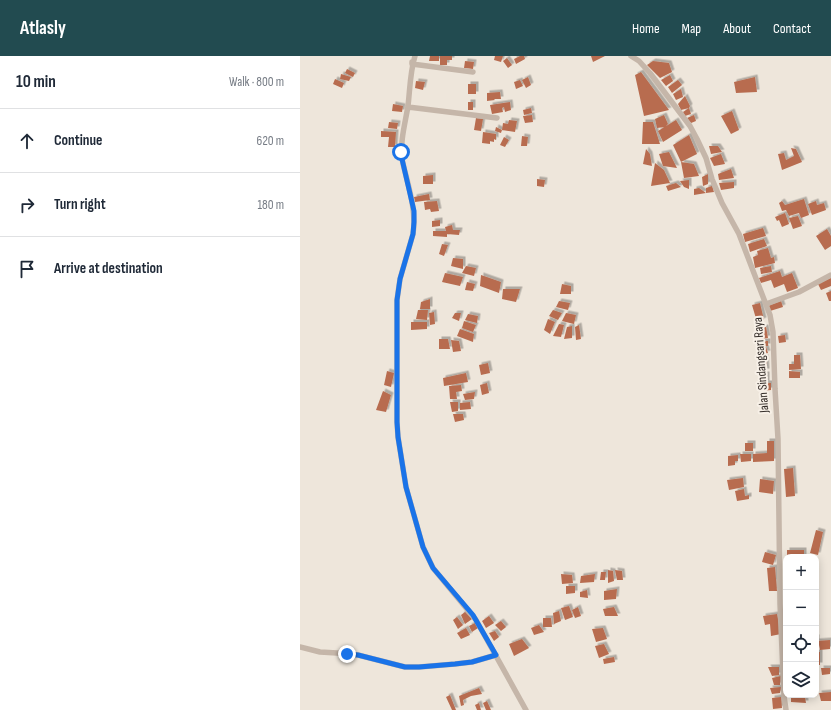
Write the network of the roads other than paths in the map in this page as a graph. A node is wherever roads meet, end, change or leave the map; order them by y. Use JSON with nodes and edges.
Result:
{"nodes":[{"id":1,"x":411,"y":56,"type":"edge"},
{"id":2,"x":415,"y":56,"type":"edge"},
{"id":3,"x":631,"y":56,"type":"edge"},
{"id":4,"x":412,"y":64,"type":"junction"},
{"id":5,"x":473,"y":72,"type":"dead end"},
{"id":6,"x":408,"y":106,"type":"junction"},
{"id":7,"x":497,"y":118,"type":"dead end"},
{"id":8,"x":831,"y":275,"type":"edge"},
{"id":9,"x":766,"y":304,"type":"junction"},
{"id":10,"x":300,"y":648,"type":"edge"},
{"id":11,"x":496,"y":655,"type":"junction"},
{"id":12,"x":526,"y":710,"type":"edge"},
{"id":13,"x":786,"y":710,"type":"edge"}],
"edges":[{"from":1,"to":4,"type":"street"},
{"from":2,"to":4,"type":"street"},
{"from":3,"to":9,"type":"street","name":"Jalan Sindangsari Raya"},
{"from":4,"to":5,"type":"street"},
{"from":4,"to":6,"type":"street"},
{"from":6,"to":7,"type":"street"},
{"from":6,"to":11,"type":"street"},
{"from":8,"to":9,"type":"street"},
{"from":9,"to":13,"type":"street","name":"Jalan Sindangsari Raya"},
{"from":10,"to":11,"type":"street"},
{"from":11,"to":12,"type":"street"}]}
